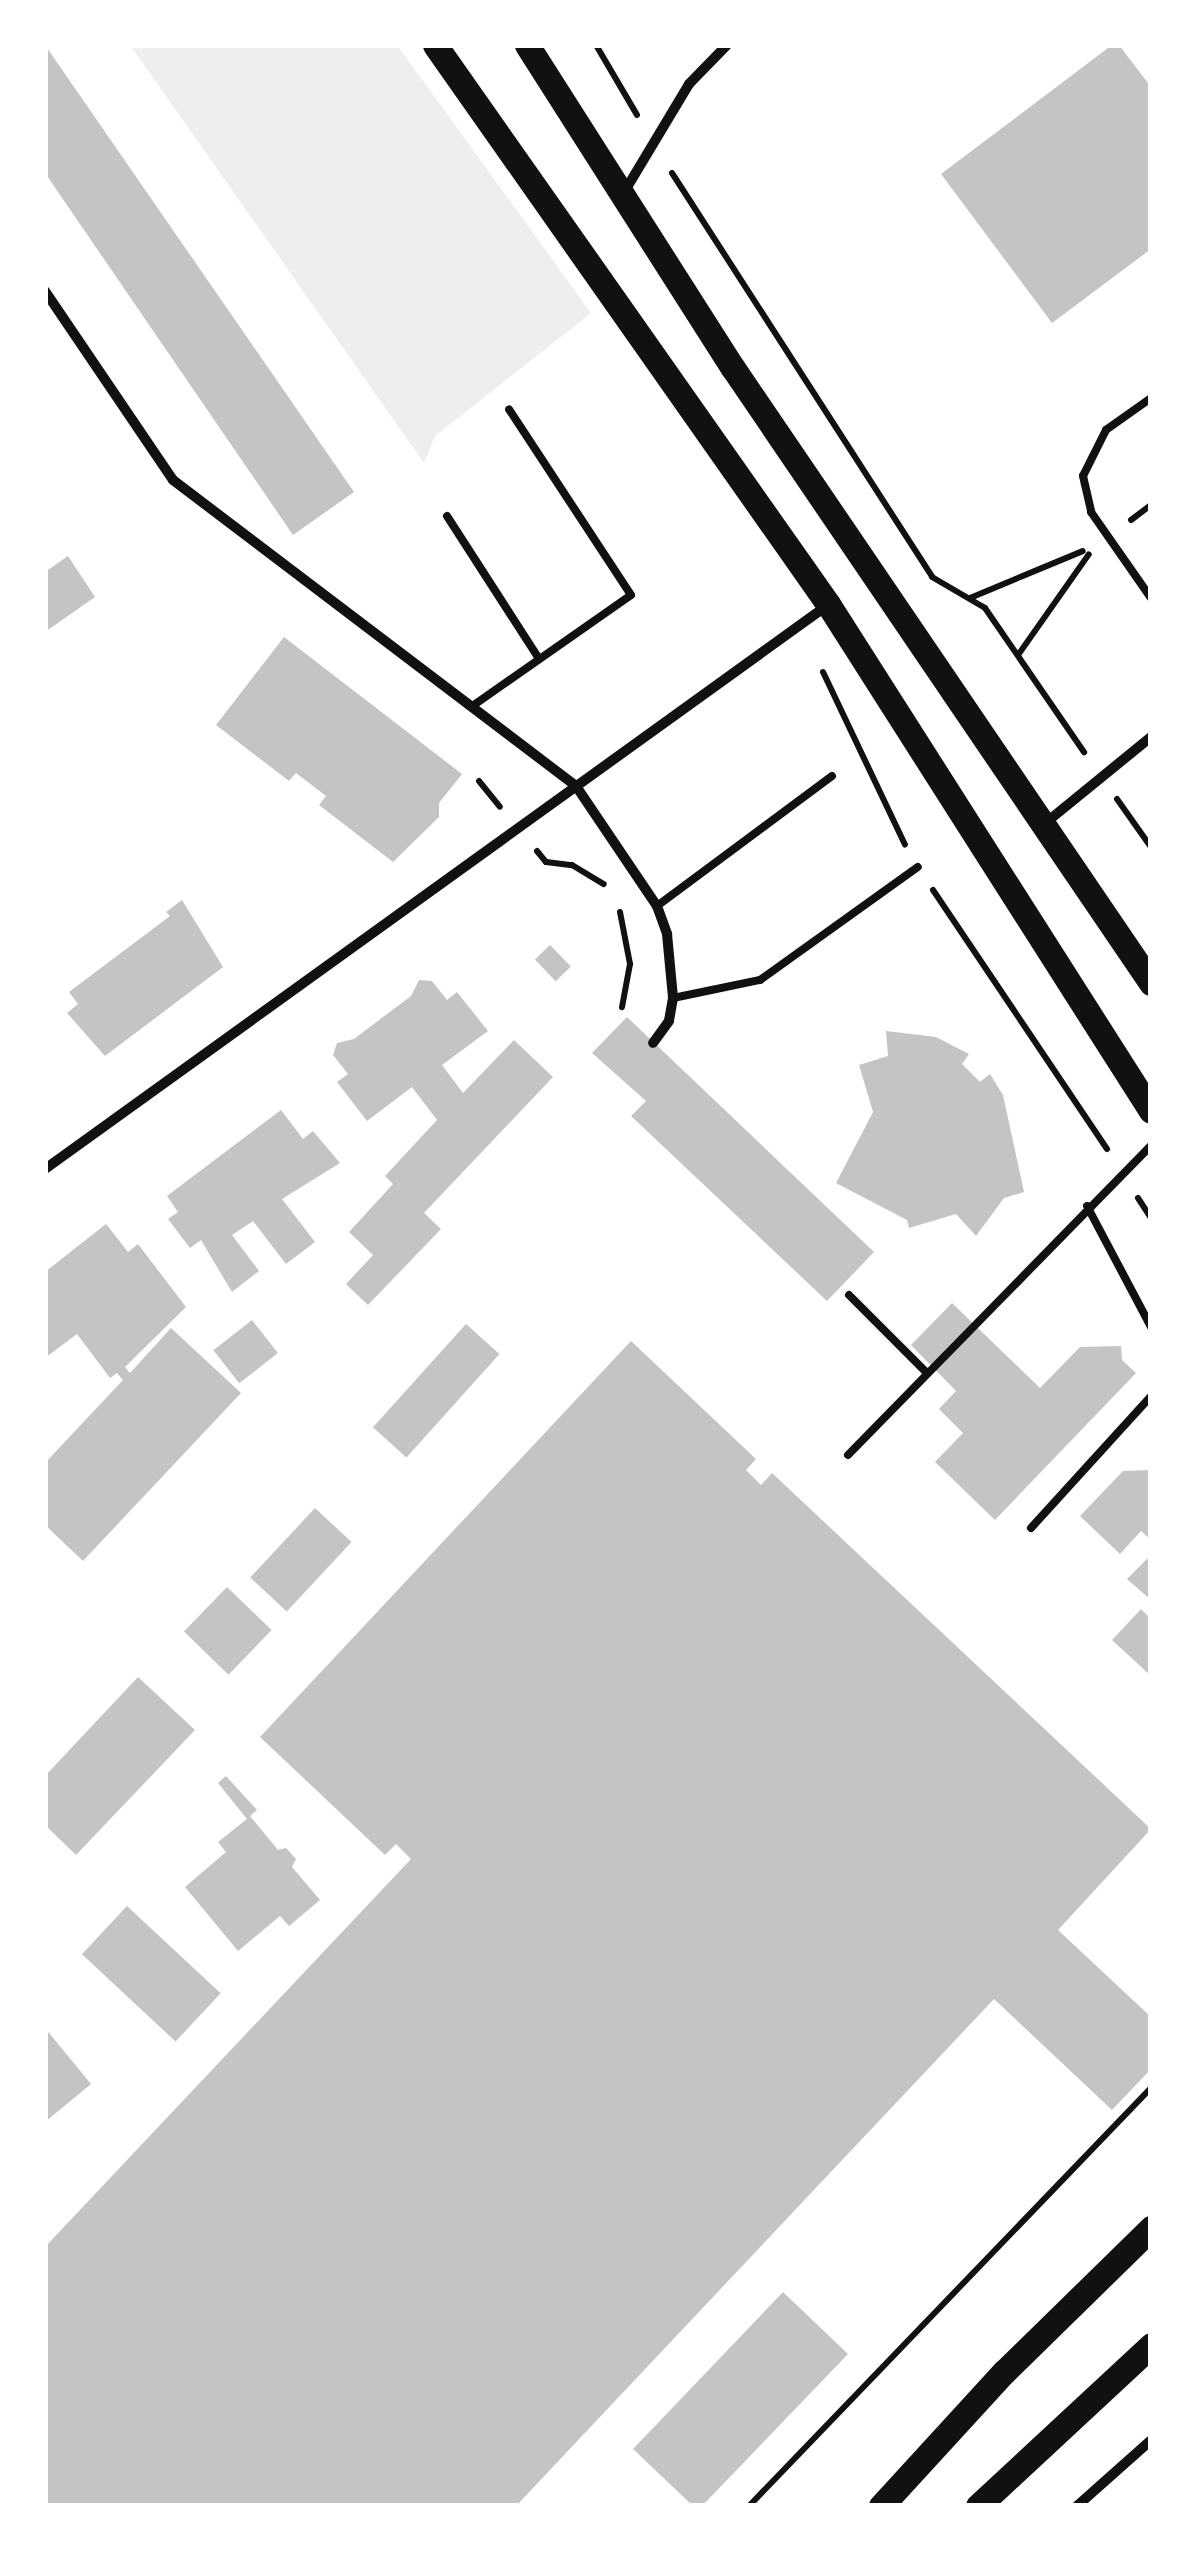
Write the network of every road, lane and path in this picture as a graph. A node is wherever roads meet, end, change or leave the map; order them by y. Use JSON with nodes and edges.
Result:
{"nodes":[{"id":1,"x":436,"y":45,"type":"edge"},
{"id":2,"x":527,"y":45,"type":"edge"},
{"id":3,"x":596,"y":45,"type":"edge"},
{"id":4,"x":727,"y":45,"type":"edge"},
{"id":5,"x":655,"y":147,"type":"junction"},
{"id":6,"x":622,"y":195,"type":"junction"},
{"id":7,"x":45,"y":291,"type":"edge"},
{"id":8,"x":1151,"y":398,"type":"edge"},
{"id":9,"x":510,"y":410,"type":"dead end"},
{"id":10,"x":447,"y":516,"type":"dead end"},
{"id":11,"x":1151,"y":598,"type":"edge"},
{"id":12,"x":969,"y":599,"type":"junction"},
{"id":13,"x":828,"y":604,"type":"junction"},
{"id":14,"x":803,"y":623,"type":"junction"},
{"id":15,"x":1018,"y":655,"type":"junction"},
{"id":16,"x":539,"y":660,"type":"junction"},
{"id":17,"x":471,"y":707,"type":"junction"},
{"id":18,"x":1151,"y":737,"type":"edge"},
{"id":19,"x":832,"y":776,"type":"dead end"},
{"id":20,"x":1101,"y":778,"type":"junction"},
{"id":21,"x":576,"y":786,"type":"junction"},
{"id":22,"x":1042,"y":826,"type":"junction"},
{"id":23,"x":1151,"y":847,"type":"edge"},
{"id":24,"x":546,"y":862,"type":"dead end"},
{"id":25,"x":918,"y":867,"type":"junction"},
{"id":26,"x":656,"y":906,"type":"junction"},
{"id":27,"x":1151,"y":983,"type":"edge"},
{"id":28,"x":674,"y":998,"type":"junction"},
{"id":29,"x":622,"y":1006,"type":"dead end"},
{"id":30,"x":654,"y":1043,"type":"dead end"},
{"id":31,"x":1151,"y":1111,"type":"edge"},
{"id":32,"x":1151,"y":1146,"type":"edge"},
{"id":33,"x":45,"y":1169,"type":"edge"},
{"id":34,"x":1122,"y":1171,"type":"junction"},
{"id":35,"x":1087,"y":1206,"type":"junction"},
{"id":36,"x":1151,"y":1218,"type":"edge"},
{"id":37,"x":849,"y":1296,"type":"dead end"},
{"id":38,"x":1151,"y":1326,"type":"edge"},
{"id":39,"x":926,"y":1372,"type":"junction"},
{"id":40,"x":1151,"y":1396,"type":"edge"},
{"id":41,"x":848,"y":1455,"type":"dead end"},
{"id":42,"x":1031,"y":1528,"type":"dead end"},
{"id":43,"x":1151,"y":2088,"type":"edge"},
{"id":44,"x":1151,"y":2228,"type":"edge"},
{"id":45,"x":1151,"y":2345,"type":"edge"},
{"id":46,"x":1151,"y":2440,"type":"edge"},
{"id":47,"x":749,"y":2506,"type":"edge"},
{"id":48,"x":881,"y":2506,"type":"edge"},
{"id":49,"x":978,"y":2506,"type":"edge"},
{"id":50,"x":1078,"y":2506,"type":"edge"}],
"edges":[{"from":1,"to":13,"type":"main road"},
{"from":2,"to":6,"type":"main road"},
{"from":3,"to":5,"type":"path"},
{"from":4,"to":5,"type":"street"},
{"from":5,"to":6,"type":"street"},
{"from":5,"to":12,"type":"path"},
{"from":6,"to":22,"type":"main road"},
{"from":7,"to":17,"type":"street"},
{"from":8,"to":11,"type":"lane"},
{"from":9,"to":16,"type":"lane"},
{"from":10,"to":16,"type":"lane"},
{"from":12,"to":15,"type":"path"},
{"from":12,"to":15,"type":"path"},
{"from":13,"to":14,"type":"street"},
{"from":13,"to":31,"type":"main road"},
{"from":14,"to":21,"type":"street"},
{"from":14,"to":25,"type":"path"},
{"from":15,"to":20,"type":"path"},
{"from":16,"to":17,"type":"lane"},
{"from":17,"to":21,"type":"street"},
{"from":18,"to":20,"type":"street"},
{"from":19,"to":26,"type":"lane"},
{"from":20,"to":22,"type":"street"},
{"from":20,"to":23,"type":"path"},
{"from":21,"to":26,"type":"street"},
{"from":21,"to":33,"type":"street"},
{"from":22,"to":27,"type":"main road"},
{"from":24,"to":29,"type":"path"},
{"from":25,"to":28,"type":"lane"},
{"from":25,"to":34,"type":"path"},
{"from":26,"to":28,"type":"street"},
{"from":28,"to":30,"type":"street"},
{"from":32,"to":34,"type":"lane"},
{"from":34,"to":35,"type":"lane"},
{"from":34,"to":36,"type":"path"},
{"from":35,"to":38,"type":"lane"},
{"from":35,"to":39,"type":"lane"},
{"from":37,"to":39,"type":"lane"},
{"from":39,"to":41,"type":"lane"},
{"from":40,"to":42,"type":"lane"},
{"from":43,"to":47,"type":"path"},
{"from":44,"to":48,"type":"main road"},
{"from":45,"to":49,"type":"main road"},
{"from":46,"to":50,"type":"street"}]}
